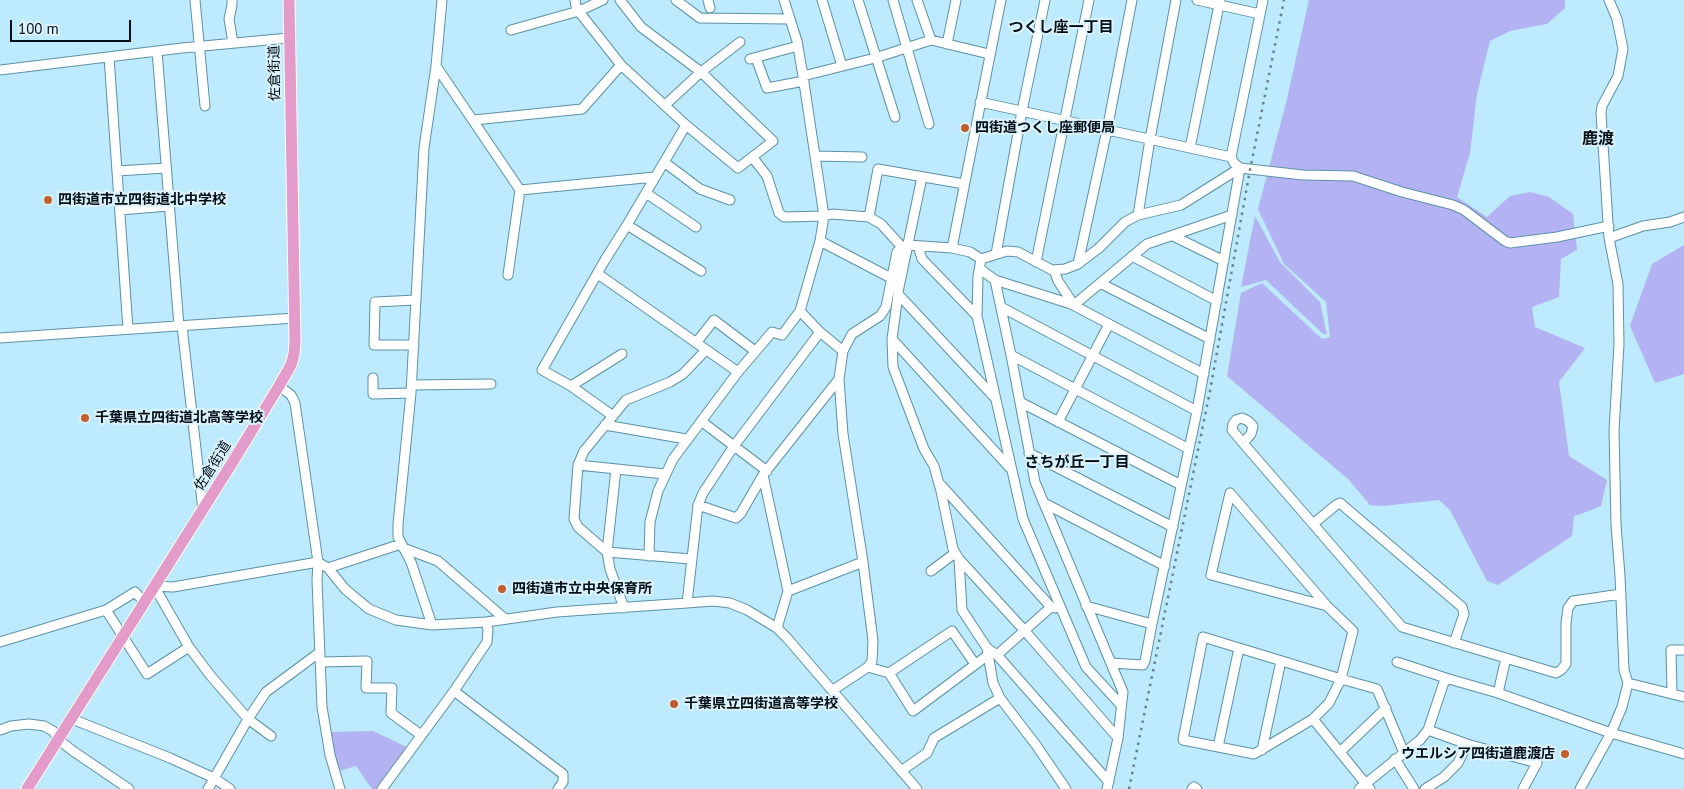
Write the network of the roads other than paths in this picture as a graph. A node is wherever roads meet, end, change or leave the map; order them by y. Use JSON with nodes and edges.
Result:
{"nodes":[{"id":1,"x":196,"y":0,"type":"edge"},
{"id":2,"x":232,"y":0,"type":"edge"},
{"id":3,"x":289,"y":0,"type":"edge"},
{"id":4,"x":442,"y":0,"type":"edge"},
{"id":5,"x":575,"y":0,"type":"edge"},
{"id":6,"x":603,"y":0,"type":"edge"},
{"id":7,"x":620,"y":0,"type":"edge"},
{"id":8,"x":676,"y":0,"type":"edge"},
{"id":9,"x":784,"y":0,"type":"edge"},
{"id":10,"x":822,"y":0,"type":"edge"},
{"id":11,"x":858,"y":0,"type":"edge"},
{"id":12,"x":893,"y":0,"type":"edge"},
{"id":13,"x":917,"y":0,"type":"edge"},
{"id":14,"x":956,"y":0,"type":"edge"},
{"id":15,"x":1001,"y":0,"type":"edge"},
{"id":16,"x":1045,"y":0,"type":"edge"},
{"id":17,"x":1089,"y":0,"type":"edge"},
{"id":18,"x":1132,"y":0,"type":"edge"},
{"id":19,"x":1176,"y":0,"type":"edge"},
{"id":20,"x":1197,"y":0,"type":"edge"},
{"id":21,"x":1263,"y":0,"type":"edge"},
{"id":22,"x":1609,"y":0,"type":"edge"},
{"id":23,"x":1220,"y":2,"type":"edge"},
{"id":24,"x":579,"y":11,"type":"junction"},
{"id":25,"x":1260,"y":14,"type":"junction"},
{"id":26,"x":790,"y":19,"type":"junction"},
{"id":27,"x":511,"y":30,"type":"dead end"},
{"id":28,"x":289,"y":38,"type":"junction"},
{"id":29,"x":931,"y":40,"type":"junction"},
{"id":30,"x":740,"y":42,"type":"dead end"},
{"id":31,"x":233,"y":43,"type":"junction"},
{"id":32,"x":947,"y":44,"type":"junction"},
{"id":33,"x":200,"y":46,"type":"junction"},
{"id":34,"x":798,"y":46,"type":"junction"},
{"id":35,"x":906,"y":49,"type":"junction"},
{"id":36,"x":157,"y":51,"type":"junction"},
{"id":37,"x":989,"y":54,"type":"junction"},
{"id":38,"x":109,"y":57,"type":"junction"},
{"id":39,"x":875,"y":58,"type":"junction"},
{"id":40,"x":621,"y":65,"type":"junction"},
{"id":41,"x":436,"y":66,"type":"junction"},
{"id":42,"x":842,"y":66,"type":"junction"},
{"id":43,"x":0,"y":70,"type":"edge"},
{"id":44,"x":701,"y":72,"type":"junction"},
{"id":45,"x":804,"y":79,"type":"junction"},
{"id":46,"x":980,"y":102,"type":"junction"},
{"id":47,"x":205,"y":106,"type":"dead end"},
{"id":48,"x":665,"y":106,"type":"junction"},
{"id":49,"x":1022,"y":111,"type":"junction"},
{"id":50,"x":894,"y":117,"type":"dead end"},
{"id":51,"x":474,"y":120,"type":"junction"},
{"id":52,"x":1065,"y":120,"type":"junction"},
{"id":53,"x":930,"y":124,"type":"dead end"},
{"id":54,"x":686,"y":125,"type":"junction"},
{"id":55,"x":1107,"y":130,"type":"junction"},
{"id":56,"x":1150,"y":139,"type":"junction"},
{"id":57,"x":1190,"y":148,"type":"junction"},
{"id":58,"x":815,"y":156,"type":"junction"},
{"id":59,"x":862,"y":157,"type":"dead end"},
{"id":60,"x":1231,"y":157,"type":"junction"},
{"id":61,"x":753,"y":158,"type":"junction"},
{"id":62,"x":664,"y":162,"type":"junction"},
{"id":63,"x":166,"y":168,"type":"junction"},
{"id":64,"x":1240,"y":168,"type":"junction"},
{"id":65,"x":117,"y":171,"type":"junction"},
{"id":66,"x":655,"y":177,"type":"junction"},
{"id":67,"x":922,"y":177,"type":"junction"},
{"id":68,"x":964,"y":184,"type":"junction"},
{"id":69,"x":520,"y":190,"type":"junction"},
{"id":70,"x":646,"y":193,"type":"junction"},
{"id":71,"x":730,"y":200,"type":"dead end"},
{"id":72,"x":169,"y":206,"type":"junction"},
{"id":73,"x":120,"y":210,"type":"junction"},
{"id":74,"x":1138,"y":215,"type":"junction"},
{"id":75,"x":1232,"y":215,"type":"junction"},
{"id":76,"x":824,"y":216,"type":"junction"},
{"id":77,"x":869,"y":216,"type":"junction"},
{"id":78,"x":1684,"y":217,"type":"edge"},
{"id":79,"x":627,"y":225,"type":"junction"},
{"id":80,"x":1609,"y":226,"type":"junction"},
{"id":81,"x":696,"y":227,"type":"dead end"},
{"id":82,"x":1173,"y":236,"type":"junction"},
{"id":83,"x":1609,"y":238,"type":"junction"},
{"id":84,"x":820,"y":241,"type":"junction"},
{"id":85,"x":909,"y":246,"type":"junction"},
{"id":86,"x":952,"y":248,"type":"junction"},
{"id":87,"x":996,"y":254,"type":"junction"},
{"id":88,"x":1132,"y":256,"type":"junction"},
{"id":89,"x":982,"y":259,"type":"junction"},
{"id":90,"x":1224,"y":261,"type":"junction"},
{"id":91,"x":1036,"y":262,"type":"junction"},
{"id":92,"x":1078,"y":264,"type":"junction"},
{"id":93,"x":980,"y":269,"type":"junction"},
{"id":94,"x":1054,"y":270,"type":"junction"},
{"id":95,"x":701,"y":271,"type":"dead end"},
{"id":96,"x":598,"y":274,"type":"junction"},
{"id":97,"x":508,"y":275,"type":"dead end"},
{"id":98,"x":891,"y":278,"type":"junction"},
{"id":99,"x":995,"y":280,"type":"junction"},
{"id":100,"x":1100,"y":283,"type":"junction"},
{"id":101,"x":898,"y":294,"type":"junction"},
{"id":102,"x":416,"y":300,"type":"junction"},
{"id":103,"x":1217,"y":301,"type":"junction"},
{"id":104,"x":1074,"y":305,"type":"junction"},
{"id":105,"x":1001,"y":307,"type":"junction"},
{"id":106,"x":800,"y":311,"type":"junction"},
{"id":107,"x":977,"y":316,"type":"junction"},
{"id":108,"x":295,"y":318,"type":"junction"},
{"id":109,"x":1109,"y":324,"type":"junction"},
{"id":110,"x":180,"y":326,"type":"junction"},
{"id":111,"x":128,"y":329,"type":"junction"},
{"id":112,"x":820,"y":332,"type":"junction"},
{"id":113,"x":0,"y":338,"type":"edge"},
{"id":114,"x":892,"y":339,"type":"junction"},
{"id":115,"x":1210,"y":339,"type":"junction"},
{"id":116,"x":696,"y":342,"type":"junction"},
{"id":117,"x":414,"y":345,"type":"junction"},
{"id":118,"x":706,"y":350,"type":"junction"},
{"id":119,"x":843,"y":351,"type":"junction"},
{"id":120,"x":755,"y":352,"type":"junction"},
{"id":121,"x":622,"y":354,"type":"dead end"},
{"id":122,"x":1011,"y":354,"type":"junction"},
{"id":123,"x":1093,"y":356,"type":"junction"},
{"id":124,"x":738,"y":372,"type":"junction"},
{"id":125,"x":1204,"y":374,"type":"junction"},
{"id":126,"x":373,"y":378,"type":"dead end"},
{"id":127,"x":839,"y":379,"type":"junction"},
{"id":128,"x":491,"y":384,"type":"dead end"},
{"id":129,"x":280,"y":386,"type":"junction"},
{"id":130,"x":571,"y":386,"type":"junction"},
{"id":131,"x":411,"y":389,"type":"junction"},
{"id":132,"x":1076,"y":389,"type":"junction"},
{"id":133,"x":996,"y":399,"type":"junction"},
{"id":134,"x":1020,"y":402,"type":"junction"},
{"id":135,"x":1197,"y":411,"type":"junction"},
{"id":136,"x":612,"y":416,"type":"junction"},
{"id":137,"x":701,"y":421,"type":"junction"},
{"id":138,"x":1058,"y":422,"type":"junction"},
{"id":139,"x":605,"y":425,"type":"junction"},
{"id":140,"x":686,"y":439,"type":"junction"},
{"id":141,"x":1243,"y":443,"type":"dead end"},
{"id":142,"x":734,"y":446,"type":"junction"},
{"id":143,"x":1189,"y":449,"type":"junction"},
{"id":144,"x":1030,"y":453,"type":"junction"},
{"id":145,"x":578,"y":465,"type":"junction"},
{"id":146,"x":1011,"y":468,"type":"junction"},
{"id":147,"x":616,"y":469,"type":"junction"},
{"id":148,"x":765,"y":473,"type":"junction"},
{"id":149,"x":665,"y":474,"type":"junction"},
{"id":150,"x":939,"y":483,"type":"junction"},
{"id":151,"x":1181,"y":485,"type":"junction"},
{"id":152,"x":1044,"y":502,"type":"junction"},
{"id":153,"x":698,"y":505,"type":"junction"},
{"id":154,"x":202,"y":510,"type":"junction"},
{"id":155,"x":1313,"y":524,"type":"junction"},
{"id":156,"x":1172,"y":527,"type":"junction"},
{"id":157,"x":402,"y":546,"type":"junction"},
{"id":158,"x":607,"y":552,"type":"junction"},
{"id":159,"x":649,"y":556,"type":"junction"},
{"id":160,"x":957,"y":556,"type":"junction"},
{"id":161,"x":692,"y":559,"type":"junction"},
{"id":162,"x":318,"y":562,"type":"junction"},
{"id":163,"x":863,"y":562,"type":"junction"},
{"id":164,"x":1165,"y":566,"type":"junction"},
{"id":165,"x":328,"y":568,"type":"junction"},
{"id":166,"x":931,"y":571,"type":"dead end"},
{"id":167,"x":154,"y":586,"type":"junction"},
{"id":168,"x":788,"y":591,"type":"junction"},
{"id":169,"x":1621,"y":594,"type":"junction"},
{"id":170,"x":144,"y":602,"type":"junction"},
{"id":171,"x":687,"y":603,"type":"junction"},
{"id":172,"x":1051,"y":606,"type":"junction"},
{"id":173,"x":1086,"y":606,"type":"junction"},
{"id":174,"x":1327,"y":606,"type":"junction"},
{"id":175,"x":624,"y":608,"type":"junction"},
{"id":176,"x":106,"y":610,"type":"junction"},
{"id":177,"x":1062,"y":610,"type":"junction"},
{"id":178,"x":505,"y":619,"type":"junction"},
{"id":179,"x":486,"y":622,"type":"junction"},
{"id":180,"x":1152,"y":624,"type":"junction"},
{"id":181,"x":432,"y":626,"type":"junction"},
{"id":182,"x":778,"y":628,"type":"junction"},
{"id":183,"x":1024,"y":630,"type":"junction"},
{"id":184,"x":122,"y":637,"type":"junction"},
{"id":185,"x":0,"y":642,"type":"edge"},
{"id":186,"x":1454,"y":643,"type":"junction"},
{"id":187,"x":189,"y":647,"type":"junction"},
{"id":188,"x":1239,"y":648,"type":"junction"},
{"id":189,"x":1684,"y":650,"type":"edge"},
{"id":190,"x":991,"y":653,"type":"junction"},
{"id":191,"x":320,"y":657,"type":"junction"},
{"id":192,"x":1506,"y":658,"type":"junction"},
{"id":193,"x":1281,"y":661,"type":"junction"},
{"id":194,"x":1397,"y":662,"type":"dead end"},
{"id":195,"x":1110,"y":663,"type":"junction"},
{"id":196,"x":975,"y":664,"type":"junction"},
{"id":197,"x":868,"y":667,"type":"junction"},
{"id":198,"x":889,"y":673,"type":"junction"},
{"id":199,"x":1340,"y":679,"type":"junction"},
{"id":200,"x":1449,"y":679,"type":"junction"},
{"id":201,"x":1628,"y":683,"type":"junction"},
{"id":202,"x":833,"y":690,"type":"junction"},
{"id":203,"x":454,"y":691,"type":"junction"},
{"id":204,"x":1672,"y":693,"type":"junction"},
{"id":205,"x":1498,"y":694,"type":"junction"},
{"id":206,"x":1684,"y":697,"type":"edge"},
{"id":207,"x":1000,"y":698,"type":"junction"},
{"id":208,"x":1120,"y":704,"type":"junction"},
{"id":209,"x":1386,"y":708,"type":"junction"},
{"id":210,"x":72,"y":719,"type":"junction"},
{"id":211,"x":248,"y":719,"type":"junction"},
{"id":212,"x":1313,"y":720,"type":"junction"},
{"id":213,"x":1,"y":729,"type":"edge"},
{"id":214,"x":1428,"y":730,"type":"junction"},
{"id":215,"x":1611,"y":733,"type":"junction"},
{"id":216,"x":421,"y":735,"type":"junction"},
{"id":217,"x":271,"y":736,"type":"dead end"},
{"id":218,"x":1118,"y":738,"type":"junction"},
{"id":219,"x":59,"y":740,"type":"junction"},
{"id":220,"x":1467,"y":744,"type":"junction"},
{"id":221,"x":1218,"y":747,"type":"junction"},
{"id":222,"x":1262,"y":750,"type":"junction"},
{"id":223,"x":1340,"y":752,"type":"junction"},
{"id":224,"x":1404,"y":753,"type":"junction"},
{"id":225,"x":1684,"y":754,"type":"edge"},
{"id":226,"x":1395,"y":759,"type":"junction"},
{"id":227,"x":901,"y":771,"type":"junction"},
{"id":228,"x":214,"y":778,"type":"junction"},
{"id":229,"x":1108,"y":785,"type":"edge"},
{"id":230,"x":1365,"y":787,"type":"edge"},
{"id":231,"x":28,"y":789,"type":"edge"},
{"id":232,"x":129,"y":789,"type":"edge"},
{"id":233,"x":208,"y":789,"type":"edge"},
{"id":234,"x":230,"y":789,"type":"edge"},
{"id":235,"x":340,"y":789,"type":"edge"},
{"id":236,"x":382,"y":789,"type":"edge"},
{"id":237,"x":558,"y":789,"type":"edge"},
{"id":238,"x":917,"y":789,"type":"edge"},
{"id":239,"x":1066,"y":789,"type":"edge"},
{"id":240,"x":1192,"y":789,"type":"edge"},
{"id":241,"x":1197,"y":789,"type":"edge"},
{"id":242,"x":1414,"y":789,"type":"edge"},
{"id":243,"x":1425,"y":789,"type":"edge"},
{"id":244,"x":1523,"y":789,"type":"edge"},
{"id":245,"x":1580,"y":789,"type":"edge"}],
"edges":[{"from":1,"to":33,"type":"street"},
{"from":2,"to":31,"type":"street"},
{"from":3,"to":28,"type":"main road","name":"佐倉街道"},
{"from":4,"to":41,"type":"street"},
{"from":5,"to":24,"type":"street"},
{"from":6,"to":24,"type":"street"},
{"from":7,"to":44,"type":"street"},
{"from":8,"to":26,"type":"street"},
{"from":9,"to":26,"type":"street"},
{"from":10,"to":42,"type":"street"},
{"from":11,"to":39,"type":"street"},
{"from":12,"to":35,"type":"street"},
{"from":13,"to":29,"type":"street"},
{"from":14,"to":32,"type":"street"},
{"from":15,"to":37,"type":"street"},
{"from":16,"to":49,"type":"street"},
{"from":17,"to":52,"type":"street"},
{"from":18,"to":55,"type":"street"},
{"from":19,"to":56,"type":"street"},
{"from":20,"to":23,"type":"street"},
{"from":21,"to":25,"type":"street"},
{"from":22,"to":80,"type":"street"},
{"from":23,"to":25,"type":"street"},
{"from":23,"to":57,"type":"street"},
{"from":24,"to":27,"type":"street"},
{"from":24,"to":40,"type":"street"},
{"from":25,"to":60,"type":"street"},
{"from":26,"to":34,"type":"street"},
{"from":28,"to":31,"type":"street"},
{"from":28,"to":108,"type":"main road","name":"佐倉街道"},
{"from":29,"to":32,"type":"street"},
{"from":29,"to":35,"type":"street"},
{"from":30,"to":44,"type":"street"},
{"from":31,"to":33,"type":"street"},
{"from":32,"to":37,"type":"street"},
{"from":33,"to":36,"type":"street"},
{"from":33,"to":47,"type":"street"},
{"from":34,"to":45,"type":"street"},
{"from":34,"to":45,"type":"street"},
{"from":35,"to":39,"type":"street"},
{"from":35,"to":53,"type":"street"},
{"from":36,"to":38,"type":"street"},
{"from":36,"to":63,"type":"street"},
{"from":37,"to":46,"type":"street"},
{"from":38,"to":43,"type":"street"},
{"from":38,"to":65,"type":"street"},
{"from":39,"to":42,"type":"street"},
{"from":39,"to":50,"type":"street"},
{"from":40,"to":48,"type":"street"},
{"from":40,"to":51,"type":"street"},
{"from":41,"to":51,"type":"street"},
{"from":41,"to":102,"type":"street"},
{"from":42,"to":45,"type":"street"},
{"from":44,"to":48,"type":"street"},
{"from":44,"to":61,"type":"street"},
{"from":45,"to":58,"type":"street"},
{"from":46,"to":49,"type":"street"},
{"from":46,"to":68,"type":"street"},
{"from":48,"to":54,"type":"street"},
{"from":49,"to":52,"type":"street"},
{"from":49,"to":87,"type":"street"},
{"from":51,"to":69,"type":"street"},
{"from":52,"to":55,"type":"street"},
{"from":52,"to":91,"type":"street"},
{"from":54,"to":61,"type":"street"},
{"from":54,"to":62,"type":"street"},
{"from":55,"to":56,"type":"street"},
{"from":55,"to":92,"type":"street"},
{"from":56,"to":57,"type":"street"},
{"from":56,"to":74,"type":"street"},
{"from":57,"to":60,"type":"street"},
{"from":58,"to":59,"type":"street"},
{"from":58,"to":76,"type":"street"},
{"from":60,"to":64,"type":"street"},
{"from":61,"to":76,"type":"street"},
{"from":62,"to":66,"type":"street"},
{"from":62,"to":71,"type":"street"},
{"from":63,"to":65,"type":"street"},
{"from":63,"to":72,"type":"street"},
{"from":64,"to":74,"type":"street"},
{"from":64,"to":75,"type":"street"},
{"from":64,"to":80,"type":"street"},
{"from":65,"to":73,"type":"street"},
{"from":66,"to":69,"type":"street"},
{"from":66,"to":70,"type":"street"},
{"from":67,"to":68,"type":"street"},
{"from":67,"to":77,"type":"street"},
{"from":67,"to":85,"type":"street"},
{"from":68,"to":86,"type":"street"},
{"from":69,"to":97,"type":"street"},
{"from":70,"to":79,"type":"street"},
{"from":70,"to":81,"type":"street"},
{"from":72,"to":73,"type":"street"},
{"from":72,"to":110,"type":"street"},
{"from":73,"to":111,"type":"street"},
{"from":74,"to":92,"type":"street"},
{"from":75,"to":82,"type":"street"},
{"from":75,"to":90,"type":"street"},
{"from":76,"to":77,"type":"street"},
{"from":76,"to":84,"type":"street"},
{"from":77,"to":85,"type":"street"},
{"from":78,"to":83,"type":"street"},
{"from":79,"to":95,"type":"street"},
{"from":79,"to":96,"type":"street"},
{"from":80,"to":83,"type":"street"},
{"from":82,"to":88,"type":"street"},
{"from":82,"to":90,"type":"street"},
{"from":83,"to":169,"type":"street"},
{"from":84,"to":98,"type":"street"},
{"from":84,"to":106,"type":"street"},
{"from":85,"to":86,"type":"street"},
{"from":85,"to":98,"type":"street"},
{"from":85,"to":101,"type":"street"},
{"from":85,"to":107,"type":"street"},
{"from":86,"to":89,"type":"street"},
{"from":87,"to":89,"type":"street"},
{"from":87,"to":91,"type":"street"},
{"from":88,"to":100,"type":"street"},
{"from":88,"to":103,"type":"street"},
{"from":89,"to":93,"type":"street"},
{"from":90,"to":103,"type":"street"},
{"from":91,"to":94,"type":"street"},
{"from":92,"to":94,"type":"street"},
{"from":93,"to":99,"type":"street"},
{"from":93,"to":107,"type":"street"},
{"from":94,"to":104,"type":"street"},
{"from":96,"to":116,"type":"street"},
{"from":96,"to":130,"type":"street"},
{"from":98,"to":119,"type":"street"},
{"from":99,"to":104,"type":"street"},
{"from":99,"to":105,"type":"street"},
{"from":100,"to":104,"type":"street"},
{"from":100,"to":115,"type":"street"},
{"from":101,"to":114,"type":"street"},
{"from":101,"to":133,"type":"street"},
{"from":102,"to":117,"type":"street"},
{"from":102,"to":117,"type":"street"},
{"from":103,"to":115,"type":"street"},
{"from":104,"to":109,"type":"street"},
{"from":105,"to":122,"type":"street"},
{"from":105,"to":123,"type":"street"},
{"from":106,"to":112,"type":"street"},
{"from":106,"to":120,"type":"street"},
{"from":107,"to":133,"type":"street"},
{"from":108,"to":110,"type":"street"},
{"from":108,"to":129,"type":"main road","name":"佐倉街道"},
{"from":109,"to":123,"type":"street"},
{"from":109,"to":125,"type":"street"},
{"from":110,"to":111,"type":"street"},
{"from":110,"to":154,"type":"street"},
{"from":111,"to":113,"type":"street"},
{"from":112,"to":119,"type":"street"},
{"from":112,"to":142,"type":"street"},
{"from":114,"to":146,"type":"street"},
{"from":114,"to":150,"type":"street"},
{"from":115,"to":125,"type":"street"},
{"from":116,"to":118,"type":"street"},
{"from":116,"to":120,"type":"street"},
{"from":117,"to":131,"type":"street"},
{"from":118,"to":124,"type":"street"},
{"from":118,"to":136,"type":"street"},
{"from":119,"to":127,"type":"street"},
{"from":120,"to":124,"type":"street"},
{"from":121,"to":130,"type":"street"},
{"from":122,"to":132,"type":"street"},
{"from":122,"to":134,"type":"street"},
{"from":123,"to":132,"type":"street"},
{"from":123,"to":135,"type":"street"},
{"from":124,"to":137,"type":"street"},
{"from":125,"to":135,"type":"street"},
{"from":126,"to":131,"type":"street"},
{"from":127,"to":148,"type":"street"},
{"from":127,"to":163,"type":"street"},
{"from":128,"to":131,"type":"street"},
{"from":129,"to":154,"type":"main road","name":"佐倉街道"},
{"from":129,"to":162,"type":"street"},
{"from":130,"to":136,"type":"street"},
{"from":131,"to":157,"type":"street"},
{"from":132,"to":138,"type":"street"},
{"from":132,"to":143,"type":"street"},
{"from":133,"to":146,"type":"street"},
{"from":134,"to":138,"type":"street"},
{"from":134,"to":144,"type":"street"},
{"from":135,"to":143,"type":"street"},
{"from":136,"to":139,"type":"street"},
{"from":137,"to":140,"type":"street"},
{"from":137,"to":142,"type":"street"},
{"from":138,"to":151,"type":"street"},
{"from":139,"to":140,"type":"street"},
{"from":139,"to":145,"type":"street"},
{"from":140,"to":149,"type":"street"},
{"from":141,"to":155,"type":"street"},
{"from":142,"to":148,"type":"street"},
{"from":142,"to":153,"type":"street"},
{"from":143,"to":151,"type":"street"},
{"from":144,"to":152,"type":"street"},
{"from":144,"to":156,"type":"street"},
{"from":145,"to":147,"type":"street"},
{"from":145,"to":158,"type":"street"},
{"from":146,"to":177,"type":"street"},
{"from":147,"to":149,"type":"street"},
{"from":147,"to":158,"type":"street"},
{"from":148,"to":153,"type":"street"},
{"from":148,"to":168,"type":"street"},
{"from":149,"to":159,"type":"street"},
{"from":150,"to":160,"type":"street"},
{"from":150,"to":172,"type":"street"},
{"from":151,"to":156,"type":"street"},
{"from":152,"to":164,"type":"street"},
{"from":152,"to":173,"type":"street"},
{"from":153,"to":161,"type":"street"},
{"from":154,"to":167,"type":"main road","name":"佐倉街道"},
{"from":155,"to":186,"type":"street"},
{"from":155,"to":186,"type":"street"},
{"from":156,"to":164,"type":"street"},
{"from":157,"to":165,"type":"street"},
{"from":157,"to":178,"type":"street"},
{"from":157,"to":181,"type":"street"},
{"from":158,"to":159,"type":"street"},
{"from":158,"to":175,"type":"street"},
{"from":159,"to":161,"type":"street"},
{"from":160,"to":166,"type":"street"},
{"from":160,"to":183,"type":"street"},
{"from":160,"to":190,"type":"street"},
{"from":161,"to":171,"type":"street"},
{"from":162,"to":165,"type":"street"},
{"from":162,"to":167,"type":"street"},
{"from":162,"to":191,"type":"street"},
{"from":163,"to":168,"type":"street"},
{"from":163,"to":197,"type":"street"},
{"from":164,"to":180,"type":"street"},
{"from":165,"to":181,"type":"street"},
{"from":167,"to":170,"type":"main road","name":"佐倉街道"},
{"from":167,"to":187,"type":"street"},
{"from":168,"to":182,"type":"street"},
{"from":169,"to":192,"type":"street"},
{"from":169,"to":201,"type":"street"},
{"from":170,"to":176,"type":"street"},
{"from":170,"to":184,"type":"main road","name":"佐倉街道"},
{"from":171,"to":175,"type":"street"},
{"from":171,"to":182,"type":"street"},
{"from":172,"to":177,"type":"street"},
{"from":172,"to":183,"type":"street"},
{"from":173,"to":180,"type":"street"},
{"from":173,"to":195,"type":"street"},
{"from":174,"to":174,"type":"street"},
{"from":174,"to":199,"type":"street"},
{"from":175,"to":178,"type":"street"},
{"from":176,"to":184,"type":"street"},
{"from":176,"to":185,"type":"street"},
{"from":177,"to":208,"type":"street"},
{"from":178,"to":179,"type":"street"},
{"from":179,"to":181,"type":"street"},
{"from":179,"to":203,"type":"street"},
{"from":180,"to":195,"type":"street"},
{"from":182,"to":202,"type":"street"},
{"from":183,"to":190,"type":"street"},
{"from":183,"to":218,"type":"street"},
{"from":184,"to":187,"type":"street"},
{"from":184,"to":210,"type":"main road","name":"佐倉街道"},
{"from":186,"to":192,"type":"street"},
{"from":187,"to":211,"type":"street"},
{"from":188,"to":193,"type":"street"},
{"from":188,"to":221,"type":"street"},
{"from":188,"to":221,"type":"street"},
{"from":189,"to":204,"type":"street"},
{"from":190,"to":196,"type":"street"},
{"from":190,"to":207,"type":"street"},
{"from":190,"to":229,"type":"street"},
{"from":191,"to":211,"type":"street"},
{"from":191,"to":216,"type":"street"},
{"from":191,"to":235,"type":"street"},
{"from":192,"to":205,"type":"street"},
{"from":193,"to":199,"type":"street"},
{"from":193,"to":222,"type":"street"},
{"from":194,"to":200,"type":"street"},
{"from":195,"to":208,"type":"street"},
{"from":196,"to":198,"type":"street"},
{"from":196,"to":198,"type":"street"},
{"from":197,"to":198,"type":"street"},
{"from":197,"to":202,"type":"street"},
{"from":199,"to":209,"type":"street"},
{"from":199,"to":212,"type":"street"},
{"from":200,"to":205,"type":"street"},
{"from":200,"to":214,"type":"street"},
{"from":201,"to":204,"type":"street"},
{"from":201,"to":215,"type":"street"},
{"from":202,"to":227,"type":"street"},
{"from":203,"to":216,"type":"street"},
{"from":203,"to":237,"type":"street"},
{"from":204,"to":206,"type":"street"},
{"from":205,"to":215,"type":"street"},
{"from":207,"to":227,"type":"street"},
{"from":207,"to":239,"type":"street"},
{"from":208,"to":218,"type":"street"},
{"from":209,"to":223,"type":"street"},
{"from":209,"to":224,"type":"street"},
{"from":210,"to":219,"type":"main road","name":"佐倉街道"},
{"from":210,"to":228,"type":"street"},
{"from":211,"to":217,"type":"street"},
{"from":211,"to":228,"type":"street"},
{"from":212,"to":222,"type":"street"},
{"from":212,"to":223,"type":"street"},
{"from":213,"to":219,"type":"street"},
{"from":214,"to":220,"type":"street"},
{"from":214,"to":224,"type":"street"},
{"from":215,"to":225,"type":"street"},
{"from":215,"to":245,"type":"street"},
{"from":216,"to":236,"type":"street"},
{"from":218,"to":229,"type":"street"},
{"from":219,"to":231,"type":"main road","name":"佐倉街道"},
{"from":219,"to":232,"type":"street"},
{"from":220,"to":243,"type":"street"},
{"from":220,"to":244,"type":"street"},
{"from":221,"to":222,"type":"street"},
{"from":223,"to":230,"type":"street"},
{"from":224,"to":226,"type":"street"},
{"from":226,"to":230,"type":"street"},
{"from":226,"to":242,"type":"street"},
{"from":227,"to":238,"type":"street"},
{"from":228,"to":233,"type":"street"},
{"from":228,"to":234,"type":"street"},
{"from":240,"to":241,"type":"street"}]}
